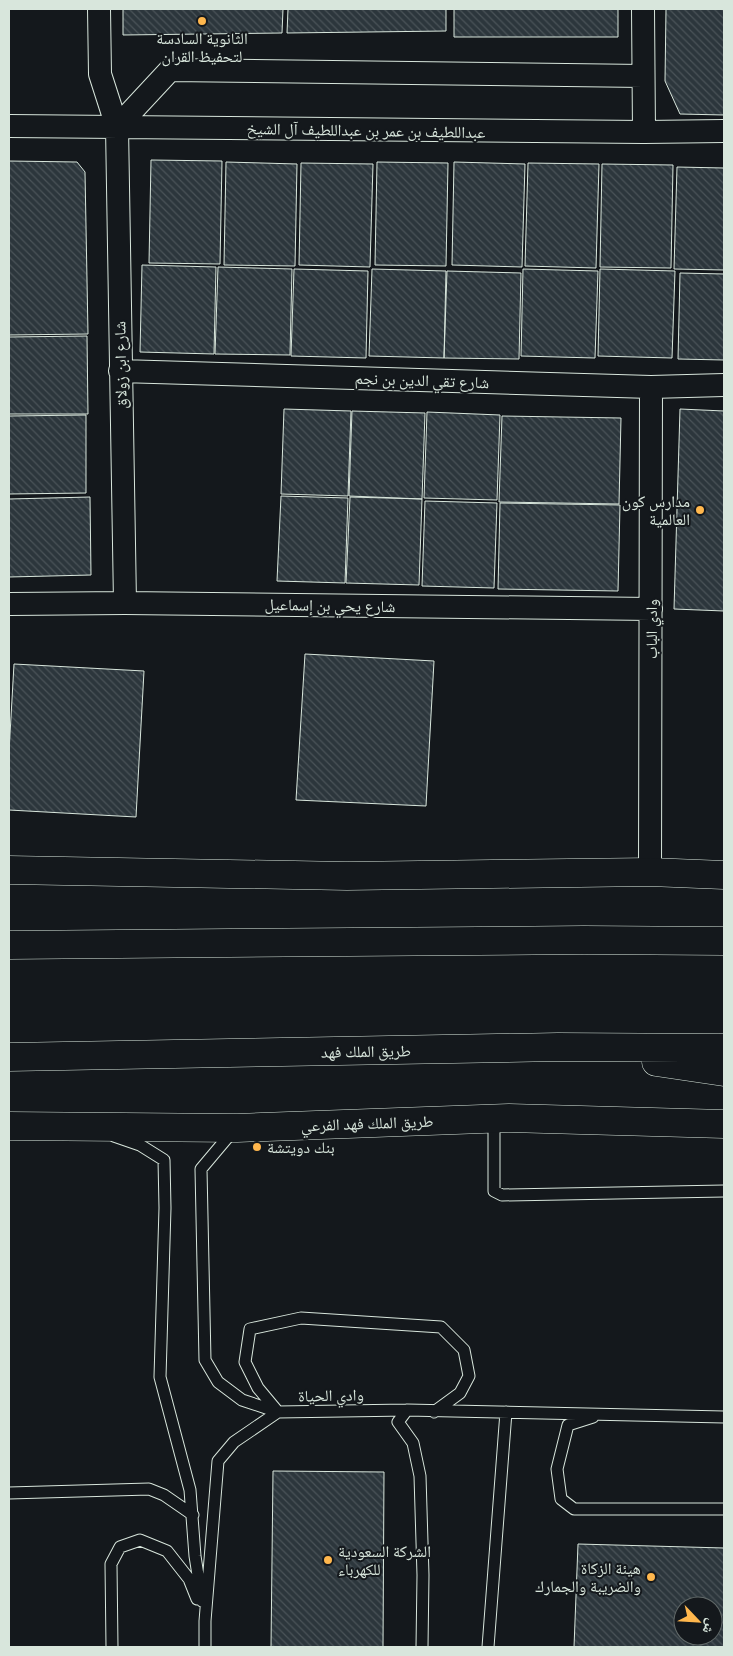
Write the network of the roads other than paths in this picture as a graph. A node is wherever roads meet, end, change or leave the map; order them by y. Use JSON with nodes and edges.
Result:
{"nodes":[{"id":1,"x":99,"y":9,"type":"edge"},
{"id":2,"x":643,"y":9,"type":"edge"},
{"id":3,"x":643,"y":76,"type":"junction"},
{"id":4,"x":9,"y":126,"type":"edge"},
{"id":5,"x":117,"y":127,"type":"junction"},
{"id":6,"x":724,"y":131,"type":"edge"},
{"id":7,"x":644,"y":132,"type":"junction"},
{"id":8,"x":120,"y":371,"type":"junction"},
{"id":9,"x":724,"y":386,"type":"edge"},
{"id":10,"x":651,"y":387,"type":"junction"},
{"id":11,"x":125,"y":603,"type":"junction"},
{"id":12,"x":9,"y":604,"type":"edge"},
{"id":13,"x":651,"y":609,"type":"junction"},
{"id":14,"x":9,"y":870,"type":"edge"},
{"id":15,"x":650,"y":872,"type":"junction"},
{"id":16,"x":724,"y":875,"type":"edge"},
{"id":17,"x":724,"y":930,"type":"edge"},
{"id":18,"x":584,"y":940,"type":"junction"},
{"id":19,"x":724,"y":941,"type":"edge"},
{"id":20,"x":9,"y":945,"type":"edge"},
{"id":21,"x":558,"y":1047,"type":"junction"},
{"id":22,"x":724,"y":1048,"type":"edge"},
{"id":23,"x":9,"y":1057,"type":"edge"},
{"id":24,"x":724,"y":1072,"type":"edge"},
{"id":25,"x":494,"y":1119,"type":"junction"},
{"id":26,"x":724,"y":1124,"type":"edge"},
{"id":27,"x":9,"y":1126,"type":"edge"},
{"id":28,"x":84,"y":1127,"type":"junction"},
{"id":29,"x":237,"y":1128,"type":"junction"},
{"id":30,"x":724,"y":1192,"type":"edge"},
{"id":31,"x":407,"y":1410,"type":"junction"},
{"id":32,"x":278,"y":1412,"type":"junction"},
{"id":33,"x":434,"y":1412,"type":"junction"},
{"id":34,"x":506,"y":1412,"type":"junction"},
{"id":35,"x":602,"y":1414,"type":"junction"},
{"id":36,"x":724,"y":1418,"type":"edge"},
{"id":37,"x":9,"y":1493,"type":"edge"},
{"id":38,"x":724,"y":1509,"type":"edge"},
{"id":39,"x":193,"y":1515,"type":"junction"},
{"id":40,"x":205,"y":1621,"type":"junction"},
{"id":41,"x":112,"y":1647,"type":"edge"},
{"id":42,"x":205,"y":1647,"type":"edge"},
{"id":43,"x":422,"y":1647,"type":"edge"},
{"id":44,"x":488,"y":1647,"type":"edge"}],
"edges":[{"from":1,"to":5,"type":"street","name":"شارع ابن زولاق"},
{"from":2,"to":3,"type":"street"},
{"from":3,"to":5,"type":"street"},
{"from":3,"to":7,"type":"street"},
{"from":4,"to":5,"type":"street","name":"عبداللطيف بن عمر بن عبداللطيف آل الشيخ"},
{"from":5,"to":7,"type":"street","name":"عبداللطيف بن عمر بن عبداللطيف آل الشيخ"},
{"from":5,"to":8,"type":"street","name":"شارع ابن زولاق"},
{"from":6,"to":7,"type":"street","name":"عبداللطيف بن عمر بن عبداللطيف آل الشيخ"},
{"from":8,"to":10,"type":"street","name":"شارع تقي الدين بن نجم"},
{"from":8,"to":11,"type":"street","name":"شارع ابن زولاق"},
{"from":9,"to":10,"type":"street","name":"شارع تقي الدين بن نجم"},
{"from":10,"to":13,"type":"street","name":"وادي الباب"},
{"from":11,"to":12,"type":"street","name":"شارع يحي بن إسماعيل"},
{"from":11,"to":13,"type":"street","name":"شارع يحي بن إسماعيل"},
{"from":13,"to":15,"type":"street","name":"وادي الباب"},
{"from":14,"to":15,"type":"main road"},
{"from":15,"to":16,"type":"main road"},
{"from":17,"to":18,"type":"main road"},
{"from":18,"to":19,"type":"main road"},
{"from":18,"to":20,"type":"main road"},
{"from":21,"to":22,"type":"main road","name":"طريق الملك فهد"},
{"from":21,"to":23,"type":"main road","name":"طريق الملك فهد"},
{"from":21,"to":24,"type":"main road"},
{"from":25,"to":26,"type":"main road","name":"طريق الملك فهد الفرعي"},
{"from":25,"to":29,"type":"main road","name":"طريق الملك فهد الفرعي"},
{"from":25,"to":30,"type":"lane"},
{"from":27,"to":28,"type":"main road","name":"طريق الملك فهد الفرعي"},
{"from":28,"to":29,"type":"main road","name":"طريق الملك فهد الفرعي"},
{"from":28,"to":39,"type":"lane"},
{"from":29,"to":32,"type":"lane","name":"وادي الحياة"},
{"from":31,"to":32,"type":"lane","name":"وادي الحياة"},
{"from":31,"to":33,"type":"lane","name":"وادي الحياة"},
{"from":31,"to":43,"type":"lane"},
{"from":32,"to":33,"type":"lane"},
{"from":32,"to":40,"type":"lane"},
{"from":33,"to":34,"type":"lane","name":"وادي الحياة"},
{"from":34,"to":35,"type":"lane","name":"وادي الحياة"},
{"from":34,"to":44,"type":"lane"},
{"from":35,"to":36,"type":"lane","name":"وادي الحياة"},
{"from":35,"to":38,"type":"lane"},
{"from":37,"to":39,"type":"lane"},
{"from":39,"to":40,"type":"lane"},
{"from":40,"to":41,"type":"lane"},
{"from":40,"to":42,"type":"lane"}]}
